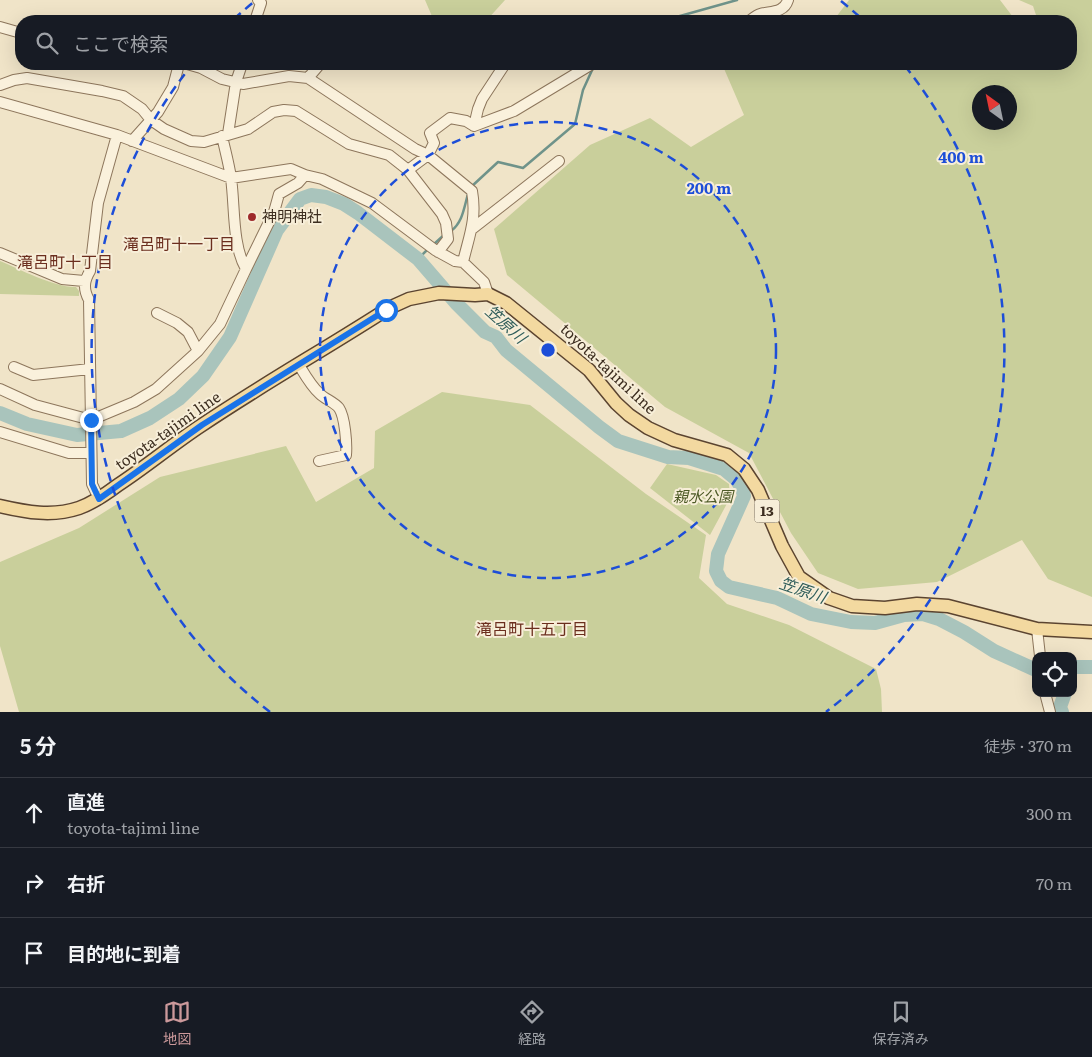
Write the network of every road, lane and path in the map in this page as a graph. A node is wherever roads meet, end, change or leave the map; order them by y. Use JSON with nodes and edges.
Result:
{"nodes":[{"id":1,"x":258,"y":0,"type":"edge"},
{"id":2,"x":788,"y":0,"type":"edge"},
{"id":3,"x":257,"y":15,"type":"edge"},
{"id":4,"x":757,"y":15,"type":"edge"},
{"id":5,"x":0,"y":27,"type":"edge"},
{"id":6,"x":15,"y":31,"type":"edge"},
{"id":7,"x":177,"y":70,"type":"edge"},
{"id":8,"x":205,"y":70,"type":"edge"},
{"id":9,"x":240,"y":70,"type":"edge"},
{"id":10,"x":315,"y":70,"type":"edge"},
{"id":11,"x":501,"y":70,"type":"edge"},
{"id":12,"x":582,"y":70,"type":"edge"},
{"id":13,"x":308,"y":78,"type":"junction"},
{"id":14,"x":236,"y":82,"type":"junction"},
{"id":15,"x":0,"y":85,"type":"edge"},
{"id":16,"x":0,"y":102,"type":"edge"},
{"id":17,"x":151,"y":120,"type":"junction"},
{"id":18,"x":474,"y":126,"type":"junction"},
{"id":19,"x":117,"y":135,"type":"junction"},
{"id":20,"x":226,"y":135,"type":"junction"},
{"id":21,"x":132,"y":141,"type":"junction"},
{"id":22,"x":428,"y":155,"type":"junction"},
{"id":23,"x":559,"y":161,"type":"dead end"},
{"id":24,"x":408,"y":170,"type":"junction"},
{"id":25,"x":305,"y":175,"type":"junction"},
{"id":26,"x":231,"y":178,"type":"junction"},
{"id":27,"x":472,"y":229,"type":"junction"},
{"id":28,"x":434,"y":249,"type":"junction"},
{"id":29,"x":0,"y":253,"type":"edge"},
{"id":30,"x":463,"y":262,"type":"junction"},
{"id":31,"x":246,"y":269,"type":"junction"},
{"id":32,"x":84,"y":281,"type":"junction"},
{"id":33,"x":482,"y":295,"type":"junction"},
{"id":34,"x":157,"y":313,"type":"dead end"},
{"id":35,"x":198,"y":351,"type":"junction"},
{"id":36,"x":299,"y":365,"type":"junction"},
{"id":37,"x":14,"y":367,"type":"dead end"},
{"id":38,"x":90,"y":369,"type":"junction"},
{"id":39,"x":0,"y":389,"type":"edge"},
{"id":40,"x":91,"y":420,"type":"junction"},
{"id":41,"x":0,"y":432,"type":"edge"},
{"id":42,"x":91,"y":454,"type":"junction"},
{"id":43,"x":320,"y":461,"type":"dead end"},
{"id":44,"x":99,"y":499,"type":"junction"},
{"id":45,"x":0,"y":506,"type":"edge"},
{"id":46,"x":1037,"y":629,"type":"junction"},
{"id":47,"x":1092,"y":632,"type":"edge"},
{"id":48,"x":1040,"y":652,"type":"edge"},
{"id":49,"x":1046,"y":697,"type":"edge"},
{"id":50,"x":1050,"y":712,"type":"edge"}],
"edges":[{"from":1,"to":3,"type":"street"},
{"from":2,"to":4,"type":"street"},
{"from":5,"to":6,"type":"street"},
{"from":7,"to":17,"type":"street"},
{"from":8,"to":14,"type":"street"},
{"from":9,"to":14,"type":"street"},
{"from":10,"to":13,"type":"street"},
{"from":11,"to":18,"type":"street"},
{"from":12,"to":18,"type":"street"},
{"from":13,"to":14,"type":"street"},
{"from":13,"to":22,"type":"street"},
{"from":14,"to":20,"type":"street"},
{"from":15,"to":17,"type":"street"},
{"from":16,"to":19,"type":"street"},
{"from":17,"to":20,"type":"street"},
{"from":17,"to":21,"type":"street"},
{"from":18,"to":22,"type":"street"},
{"from":19,"to":21,"type":"street"},
{"from":19,"to":32,"type":"street"},
{"from":20,"to":24,"type":"street"},
{"from":20,"to":26,"type":"street"},
{"from":21,"to":26,"type":"street"},
{"from":22,"to":24,"type":"street"},
{"from":22,"to":27,"type":"street"},
{"from":23,"to":27,"type":"street"},
{"from":24,"to":28,"type":"street"},
{"from":25,"to":26,"type":"street"},
{"from":25,"to":28,"type":"street"},
{"from":25,"to":31,"type":"street"},
{"from":26,"to":31,"type":"street"},
{"from":27,"to":30,"type":"street"},
{"from":28,"to":30,"type":"street"},
{"from":29,"to":32,"type":"street"},
{"from":30,"to":33,"type":"street"},
{"from":31,"to":35,"type":"street"},
{"from":32,"to":38,"type":"street"},
{"from":33,"to":36,"type":"main road","name":"toyota-tajimi line","number":"13"},
{"from":33,"to":46,"type":"main road","name":"toyota-tajimi line","number":"13"},
{"from":34,"to":35,"type":"street"},
{"from":35,"to":40,"type":"street"},
{"from":36,"to":43,"type":"street"},
{"from":36,"to":44,"type":"main road","name":"toyota-tajimi line","number":"13"},
{"from":37,"to":38,"type":"street"},
{"from":38,"to":40,"type":"street"},
{"from":39,"to":40,"type":"street"},
{"from":40,"to":42,"type":"street"},
{"from":41,"to":42,"type":"street"},
{"from":42,"to":44,"type":"street"},
{"from":44,"to":45,"type":"main road","name":"toyota-tajimi line","number":"13"},
{"from":46,"to":47,"type":"main road","name":"toyota-tajimi line","number":"13"},
{"from":46,"to":48,"type":"street"},
{"from":49,"to":50,"type":"street"}]}
